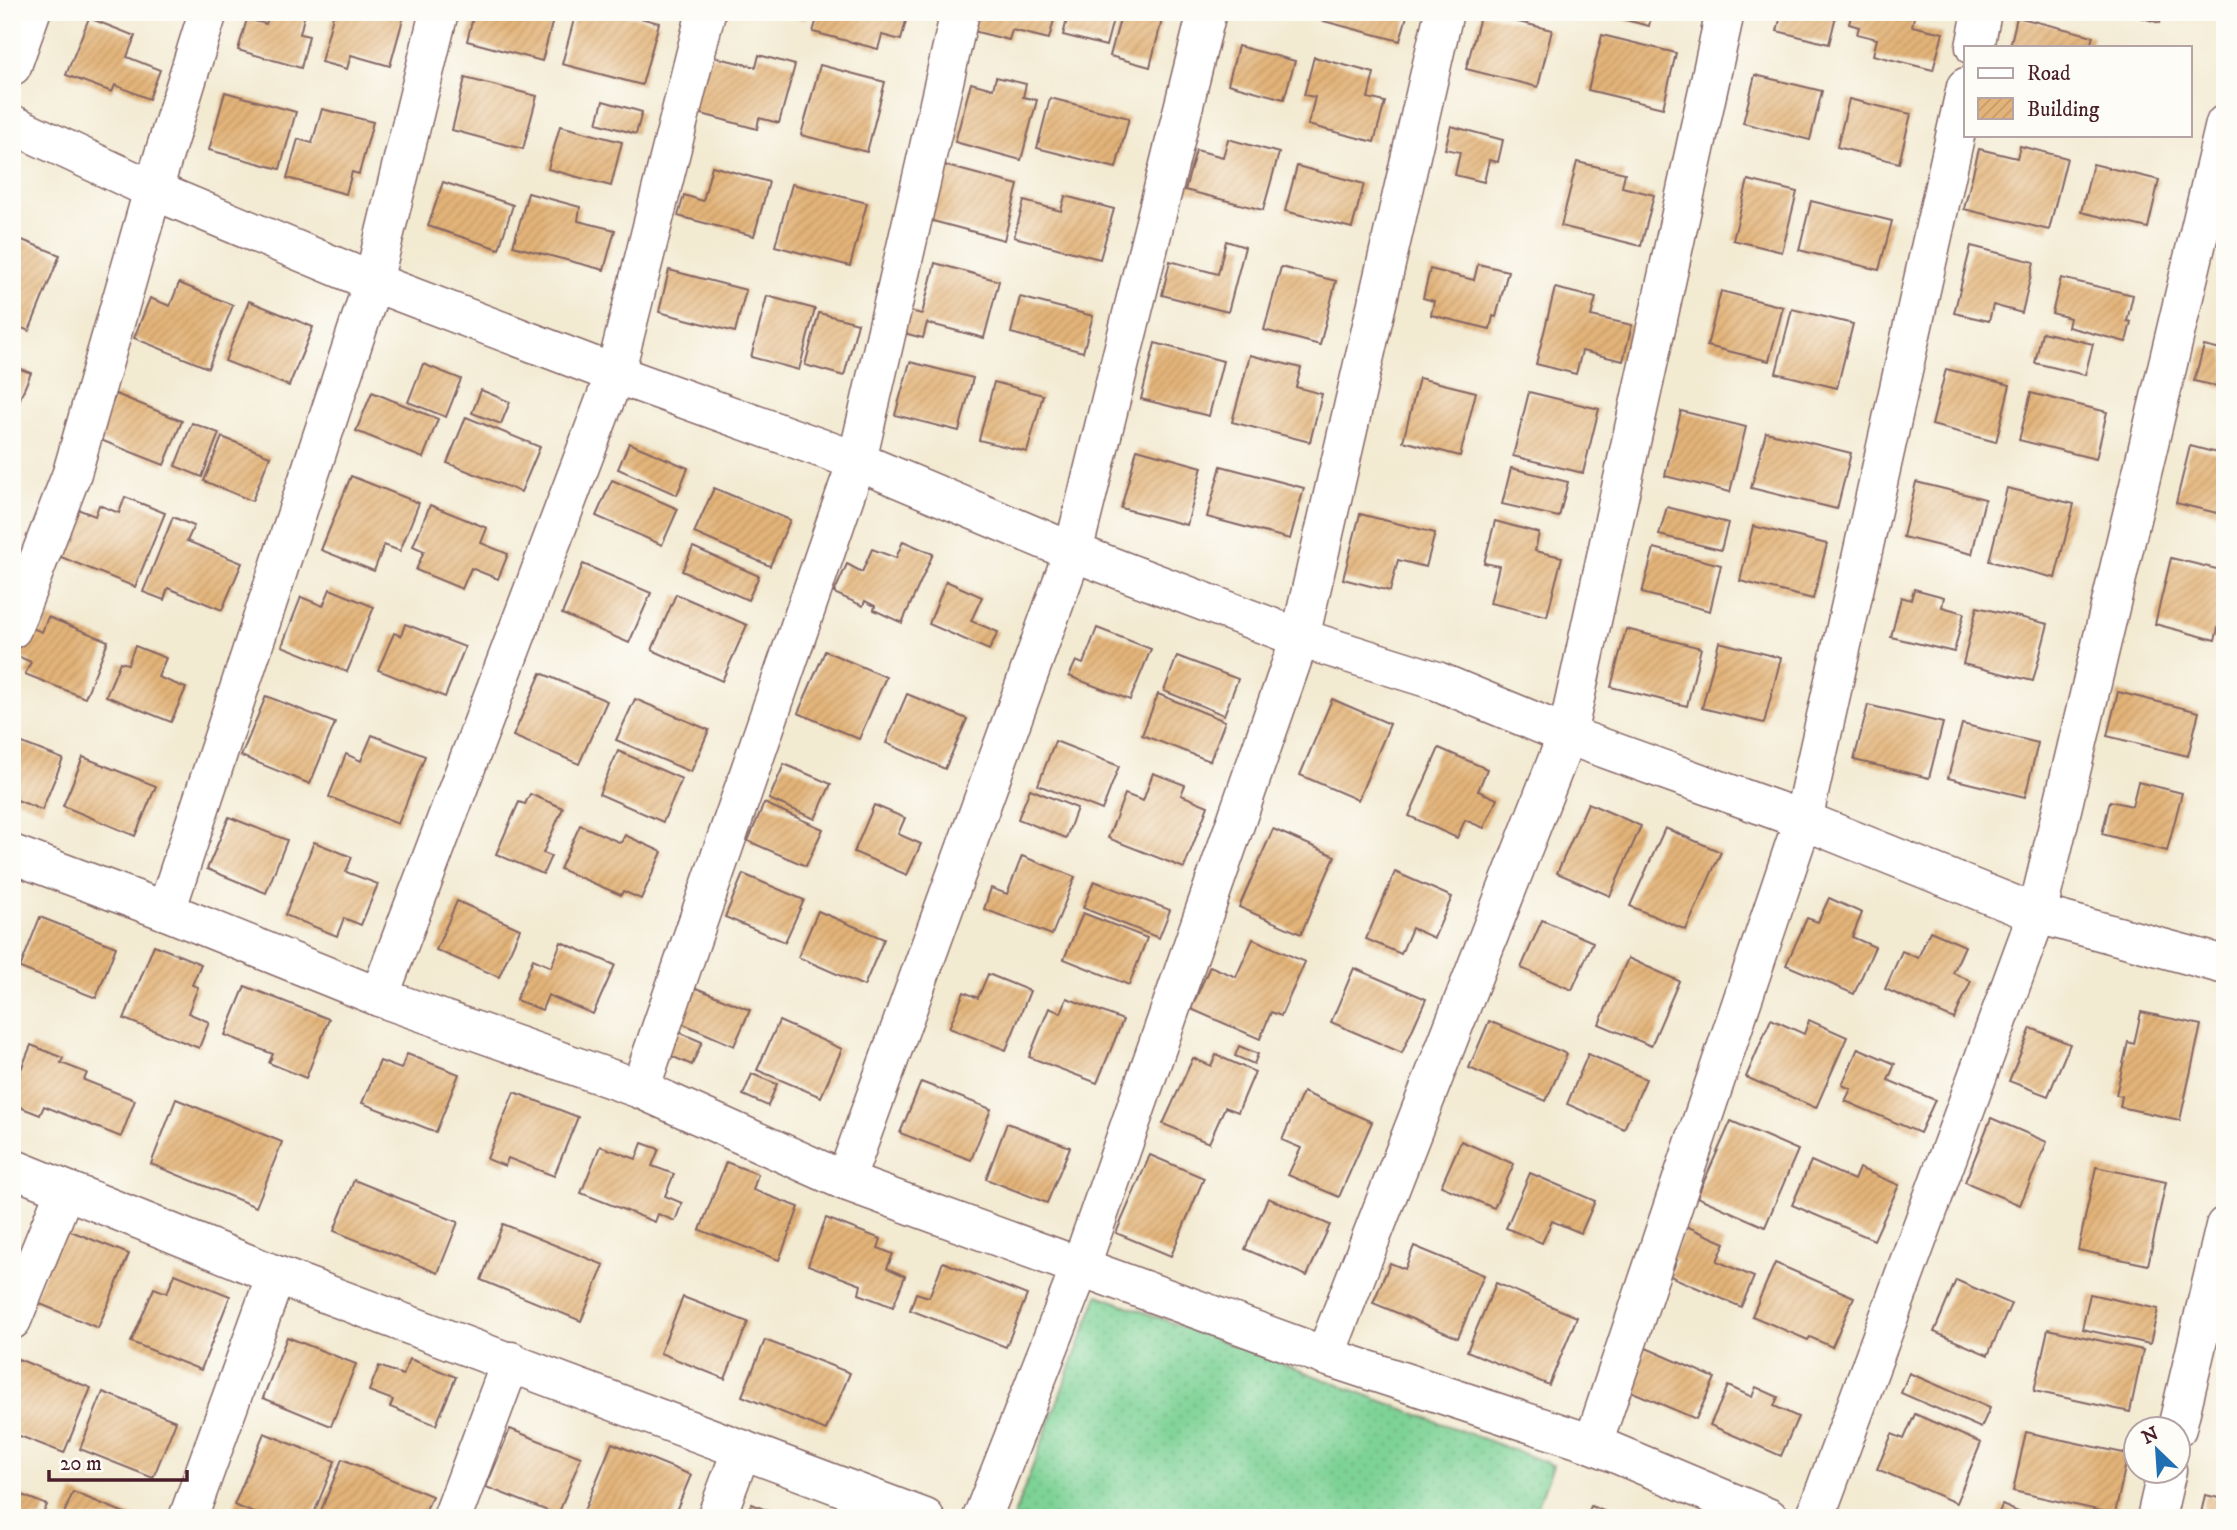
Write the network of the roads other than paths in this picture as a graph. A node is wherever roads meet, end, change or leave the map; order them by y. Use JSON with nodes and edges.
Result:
{"nodes":[{"id":1,"x":31,"y":12,"type":"edge"},
{"id":2,"x":208,"y":12,"type":"edge"},
{"id":3,"x":439,"y":12,"type":"edge"},
{"id":4,"x":706,"y":12,"type":"edge"},
{"id":5,"x":960,"y":12,"type":"edge"},
{"id":6,"x":1208,"y":12,"type":"edge"},
{"id":7,"x":1444,"y":12,"type":"edge"},
{"id":8,"x":1725,"y":12,"type":"edge"},
{"id":9,"x":1982,"y":12,"type":"edge"},
{"id":10,"x":1975,"y":46,"type":"edge"},
{"id":11,"x":12,"y":66,"type":"edge"},
{"id":12,"x":1964,"y":96,"type":"edge"},
{"id":13,"x":12,"y":124,"type":"edge"},
{"id":14,"x":2225,"y":124,"type":"edge"},
{"id":15,"x":153,"y":190,"type":"junction"},
{"id":16,"x":373,"y":282,"type":"junction"},
{"id":17,"x":615,"y":374,"type":"junction"},
{"id":18,"x":857,"y":461,"type":"junction"},
{"id":19,"x":1073,"y":552,"type":"junction"},
{"id":20,"x":12,"y":629,"type":"edge"},
{"id":21,"x":1300,"y":638,"type":"junction"},
{"id":22,"x":1567,"y":735,"type":"junction"},
{"id":23,"x":1803,"y":820,"type":"junction"},
{"id":24,"x":12,"y":854,"type":"edge"},
{"id":25,"x":166,"y":911,"type":"junction"},
{"id":26,"x":2037,"y":914,"type":"junction"},
{"id":27,"x":2225,"y":965,"type":"edge"},
{"id":28,"x":379,"y":997,"type":"junction"},
{"id":29,"x":640,"y":1089,"type":"junction"},
{"id":30,"x":12,"y":1168,"type":"edge"},
{"id":31,"x":845,"y":1181,"type":"junction"},
{"id":32,"x":65,"y":1189,"type":"junction"},
{"id":33,"x":2225,"y":1226,"type":"edge"},
{"id":34,"x":1080,"y":1268,"type":"junction"},
{"id":35,"x":276,"y":1275,"type":"junction"},
{"id":36,"x":12,"y":1320,"type":"edge"},
{"id":37,"x":1325,"y":1356,"type":"junction"},
{"id":38,"x":511,"y":1361,"type":"junction"},
{"id":39,"x":2181,"y":1414,"type":"edge"},
{"id":40,"x":1593,"y":1444,"type":"junction"},
{"id":41,"x":742,"y":1449,"type":"junction"},
{"id":42,"x":2164,"y":1484,"type":"edge"},
{"id":43,"x":188,"y":1518,"type":"edge"},
{"id":44,"x":452,"y":1518,"type":"edge"},
{"id":45,"x":716,"y":1518,"type":"edge"},
{"id":46,"x":925,"y":1518,"type":"edge"},
{"id":47,"x":982,"y":1518,"type":"edge"},
{"id":48,"x":1769,"y":1518,"type":"edge"},
{"id":49,"x":1815,"y":1518,"type":"edge"},
{"id":50,"x":2156,"y":1518,"type":"edge"}],
"edges":[{"from":1,"to":11,"type":"street"},
{"from":2,"to":15,"type":"street"},
{"from":3,"to":16,"type":"street"},
{"from":4,"to":17,"type":"street"},
{"from":5,"to":18,"type":"street"},
{"from":6,"to":19,"type":"street"},
{"from":7,"to":21,"type":"street"},
{"from":8,"to":22,"type":"street"},
{"from":9,"to":10,"type":"street"},
{"from":12,"to":23,"type":"street"},
{"from":13,"to":15,"type":"street"},
{"from":14,"to":26,"type":"street"},
{"from":15,"to":16,"type":"street"},
{"from":15,"to":20,"type":"street"},
{"from":16,"to":17,"type":"street"},
{"from":16,"to":25,"type":"street"},
{"from":17,"to":18,"type":"street"},
{"from":17,"to":28,"type":"street"},
{"from":18,"to":19,"type":"street"},
{"from":18,"to":29,"type":"street"},
{"from":19,"to":21,"type":"street"},
{"from":19,"to":31,"type":"street"},
{"from":21,"to":22,"type":"street"},
{"from":21,"to":34,"type":"street"},
{"from":22,"to":23,"type":"street"},
{"from":22,"to":37,"type":"street"},
{"from":23,"to":26,"type":"street"},
{"from":23,"to":40,"type":"street"},
{"from":24,"to":25,"type":"street"},
{"from":25,"to":28,"type":"street"},
{"from":26,"to":27,"type":"street"},
{"from":26,"to":49,"type":"street"},
{"from":28,"to":29,"type":"street"},
{"from":29,"to":31,"type":"street"},
{"from":30,"to":32,"type":"street"},
{"from":31,"to":34,"type":"street"},
{"from":32,"to":35,"type":"street"},
{"from":32,"to":36,"type":"street"},
{"from":33,"to":39,"type":"street"},
{"from":34,"to":37,"type":"street"},
{"from":34,"to":47,"type":"street"},
{"from":35,"to":38,"type":"street"},
{"from":35,"to":43,"type":"street"},
{"from":37,"to":40,"type":"street"},
{"from":38,"to":41,"type":"street"},
{"from":38,"to":44,"type":"street"},
{"from":40,"to":48,"type":"street"},
{"from":41,"to":45,"type":"street"},
{"from":41,"to":46,"type":"street"},
{"from":42,"to":50,"type":"street"}]}
